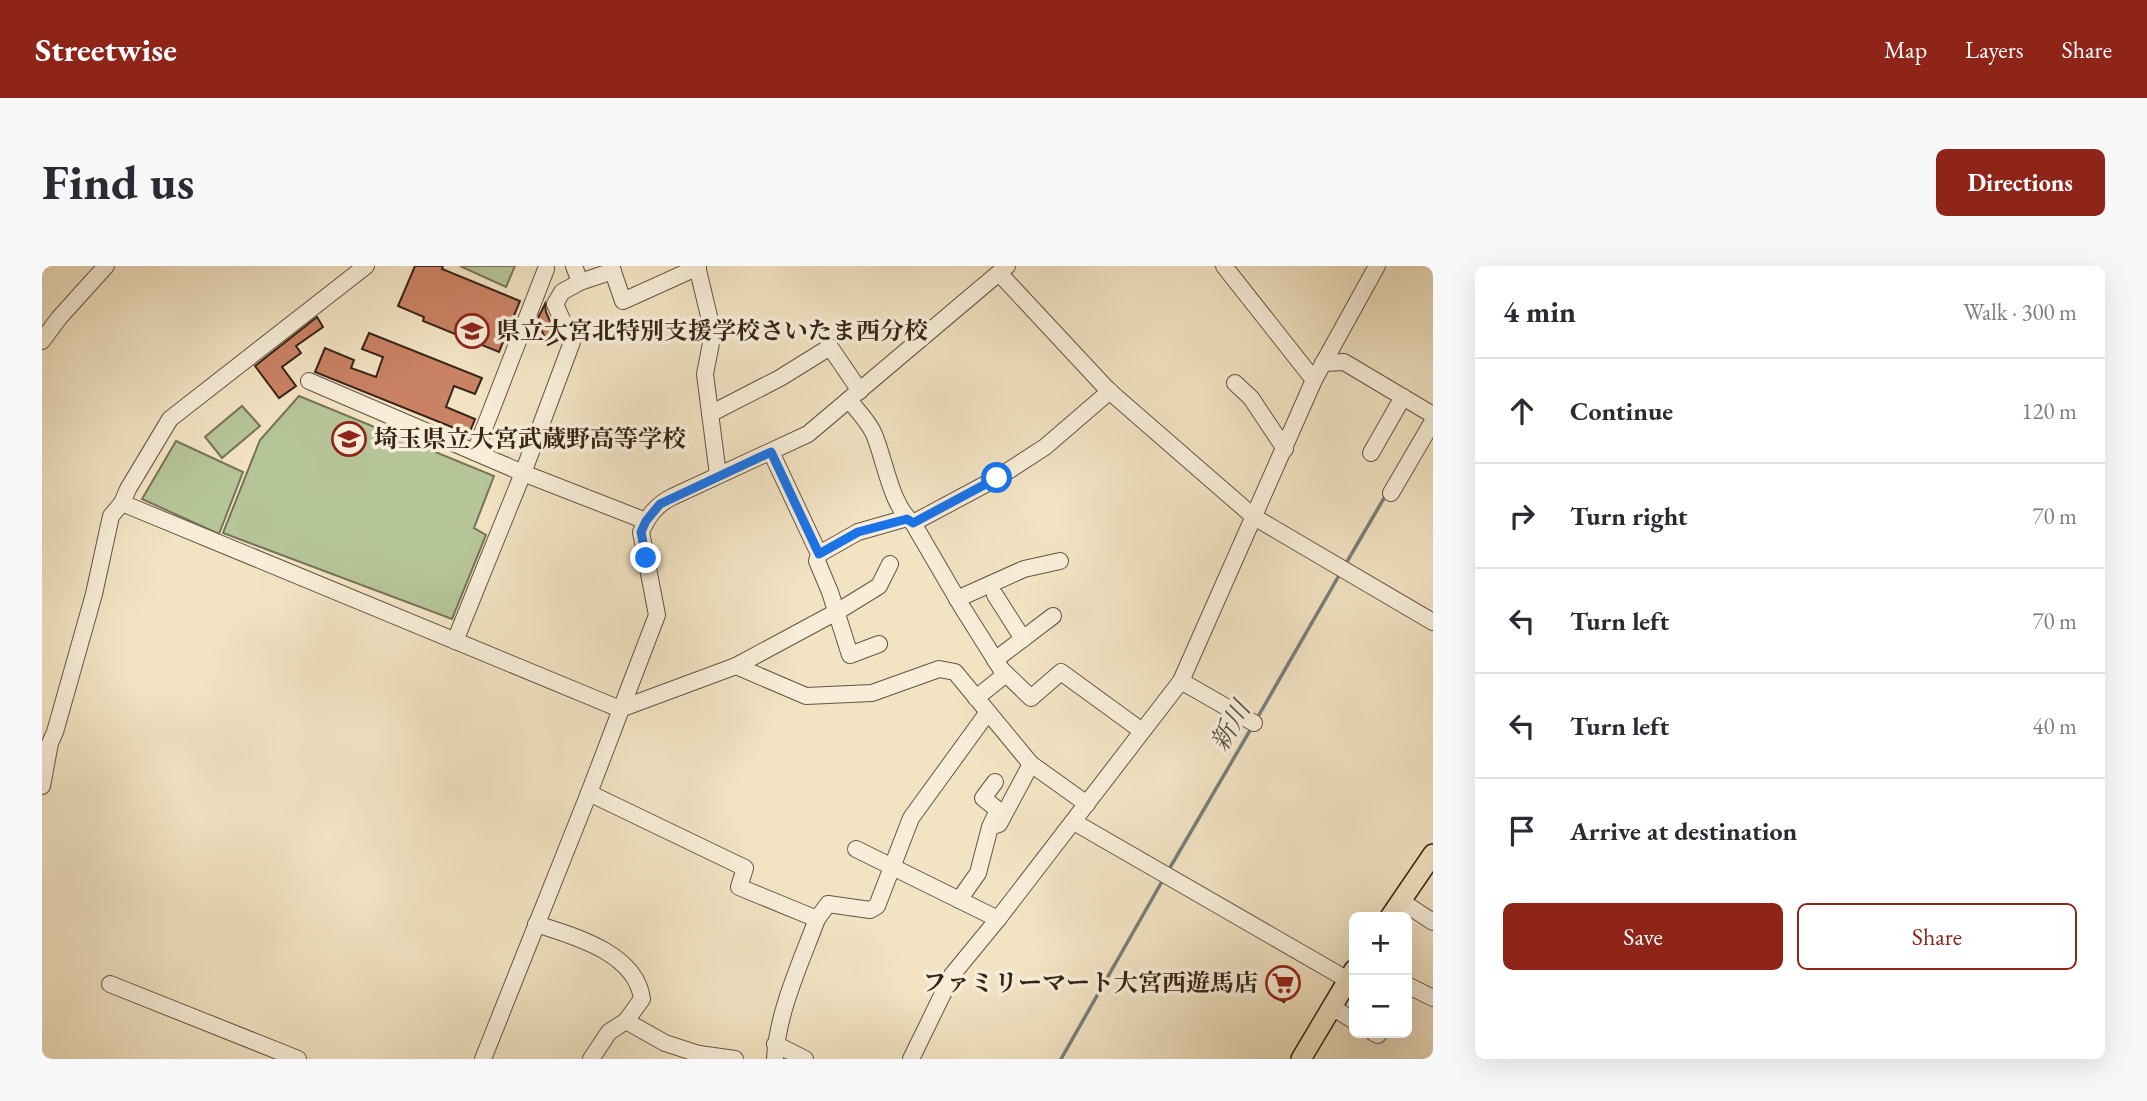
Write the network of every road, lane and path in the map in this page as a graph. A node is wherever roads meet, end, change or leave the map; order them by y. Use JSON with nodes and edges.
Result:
{"nodes":[{"id":1,"x":106,"y":266,"type":"edge"},
{"id":2,"x":366,"y":266,"type":"edge"},
{"id":3,"x":573,"y":266,"type":"edge"},
{"id":4,"x":1224,"y":266,"type":"edge"},
{"id":5,"x":697,"y":267,"type":"edge"},
{"id":6,"x":1376,"y":267,"type":"edge"},
{"id":7,"x":612,"y":268,"type":"edge"},
{"id":8,"x":546,"y":269,"type":"dead end"},
{"id":9,"x":1003,"y":270,"type":"edge"},
{"id":10,"x":580,"y":282,"type":"junction"},
{"id":11,"x":42,"y":341,"type":"edge"},
{"id":12,"x":1323,"y":363,"type":"junction"},
{"id":13,"x":1314,"y":380,"type":"junction"},
{"id":14,"x":309,"y":381,"type":"dead end"},
{"id":15,"x":1236,"y":383,"type":"dead end"},
{"id":16,"x":1110,"y":391,"type":"junction"},
{"id":17,"x":855,"y":395,"type":"junction"},
{"id":18,"x":1403,"y":397,"type":"junction"},
{"id":19,"x":710,"y":414,"type":"junction"},
{"id":20,"x":1433,"y":415,"type":"edge"},
{"id":21,"x":1433,"y":421,"type":"edge"},
{"id":22,"x":1284,"y":449,"type":"junction"},
{"id":23,"x":474,"y":452,"type":"junction"},
{"id":24,"x":771,"y":452,"type":"junction"},
{"id":25,"x":1371,"y":453,"type":"dead end"},
{"id":26,"x":523,"y":473,"type":"junction"},
{"id":27,"x":718,"y":475,"type":"junction"},
{"id":28,"x":1391,"y":493,"type":"dead end"},
{"id":29,"x":122,"y":503,"type":"junction"},
{"id":30,"x":1254,"y":517,"type":"junction"},
{"id":31,"x":646,"y":521,"type":"junction"},
{"id":32,"x":910,"y":521,"type":"junction"},
{"id":33,"x":819,"y":554,"type":"junction"},
{"id":34,"x":1060,"y":561,"type":"dead end"},
{"id":35,"x":890,"y":564,"type":"dead end"},
{"id":36,"x":995,"y":595,"type":"dead end"},
{"id":37,"x":957,"y":599,"type":"junction"},
{"id":38,"x":836,"y":613,"type":"junction"},
{"id":39,"x":1053,"y":616,"type":"dead end"},
{"id":40,"x":1433,"y":622,"type":"edge"},
{"id":41,"x":1023,"y":639,"type":"junction"},
{"id":42,"x":455,"y":641,"type":"junction"},
{"id":43,"x":879,"y":644,"type":"dead end"},
{"id":44,"x":995,"y":660,"type":"junction"},
{"id":45,"x":736,"y":666,"type":"junction"},
{"id":46,"x":1006,"y":674,"type":"junction"},
{"id":47,"x":1181,"y":681,"type":"junction"},
{"id":48,"x":976,"y":698,"type":"junction"},
{"id":49,"x":620,"y":709,"type":"junction"},
{"id":50,"x":988,"y":712,"type":"junction"},
{"id":51,"x":1254,"y":723,"type":"dead end"},
{"id":52,"x":1142,"y":731,"type":"junction"},
{"id":53,"x":1031,"y":764,"type":"junction"},
{"id":54,"x":995,"y":782,"type":"dead end"},
{"id":55,"x":42,"y":786,"type":"edge"},
{"id":56,"x":589,"y":793,"type":"junction"},
{"id":57,"x":1087,"y":804,"type":"junction"},
{"id":58,"x":1074,"y":822,"type":"junction"},
{"id":59,"x":990,"y":827,"type":"junction"},
{"id":60,"x":856,"y":849,"type":"dead end"},
{"id":61,"x":1433,"y":854,"type":"edge"},
{"id":62,"x":892,"y":867,"type":"junction"},
{"id":63,"x":959,"y":900,"type":"junction"},
{"id":64,"x":1395,"y":909,"type":"edge"},
{"id":65,"x":817,"y":919,"type":"junction"},
{"id":66,"x":998,"y":919,"type":"junction"},
{"id":67,"x":1433,"y":922,"type":"edge"},
{"id":68,"x":536,"y":924,"type":"junction"},
{"id":69,"x":1349,"y":974,"type":"edge"},
{"id":70,"x":1349,"y":978,"type":"edge"},
{"id":71,"x":110,"y":984,"type":"dead end"},
{"id":72,"x":1412,"y":988,"type":"edge"},
{"id":73,"x":1433,"y":998,"type":"edge"},
{"id":74,"x":1332,"y":1007,"type":"junction"},
{"id":75,"x":1349,"y":1018,"type":"edge"},
{"id":76,"x":626,"y":1021,"type":"junction"},
{"id":77,"x":775,"y":1051,"type":"edge"},
{"id":78,"x":298,"y":1059,"type":"edge"},
{"id":79,"x":483,"y":1059,"type":"edge"},
{"id":80,"x":591,"y":1059,"type":"edge"},
{"id":81,"x":735,"y":1059,"type":"edge"},
{"id":82,"x":805,"y":1059,"type":"edge"},
{"id":83,"x":911,"y":1059,"type":"edge"},
{"id":84,"x":1301,"y":1059,"type":"edge"}],
"edges":[{"from":1,"to":11,"type":"street"},
{"from":2,"to":29,"type":"street"},
{"from":3,"to":10,"type":"street"},
{"from":4,"to":13,"type":"street"},
{"from":5,"to":7,"type":"street"},
{"from":5,"to":19,"type":"street"},
{"from":6,"to":12,"type":"street"},
{"from":7,"to":10,"type":"street"},
{"from":8,"to":23,"type":"street"},
{"from":9,"to":16,"type":"street"},
{"from":9,"to":17,"type":"street"},
{"from":10,"to":26,"type":"street"},
{"from":12,"to":13,"type":"street"},
{"from":12,"to":18,"type":"street"},
{"from":13,"to":22,"type":"street"},
{"from":14,"to":23,"type":"street"},
{"from":15,"to":22,"type":"street"},
{"from":16,"to":30,"type":"street"},
{"from":16,"to":32,"type":"street"},
{"from":17,"to":19,"type":"street"},
{"from":17,"to":24,"type":"street"},
{"from":17,"to":32,"type":"street"},
{"from":18,"to":20,"type":"street"},
{"from":18,"to":25,"type":"street"},
{"from":19,"to":27,"type":"street"},
{"from":21,"to":28,"type":"street"},
{"from":22,"to":30,"type":"street"},
{"from":23,"to":26,"type":"street"},
{"from":24,"to":27,"type":"street"},
{"from":24,"to":33,"type":"street"},
{"from":26,"to":31,"type":"street"},
{"from":26,"to":42,"type":"street"},
{"from":27,"to":31,"type":"street"},
{"from":29,"to":42,"type":"street"},
{"from":29,"to":55,"type":"street"},
{"from":30,"to":40,"type":"street"},
{"from":30,"to":47,"type":"street"},
{"from":31,"to":49,"type":"street"},
{"from":32,"to":33,"type":"street"},
{"from":32,"to":37,"type":"street"},
{"from":33,"to":38,"type":"street"},
{"from":34,"to":37,"type":"street"},
{"from":35,"to":38,"type":"street"},
{"from":36,"to":41,"type":"street"},
{"from":37,"to":44,"type":"street"},
{"from":38,"to":43,"type":"street"},
{"from":38,"to":45,"type":"street"},
{"from":39,"to":41,"type":"street"},
{"from":41,"to":44,"type":"street"},
{"from":42,"to":49,"type":"street"},
{"from":44,"to":46,"type":"street"},
{"from":45,"to":48,"type":"street"},
{"from":45,"to":49,"type":"street"},
{"from":46,"to":48,"type":"street"},
{"from":46,"to":52,"type":"street"},
{"from":47,"to":51,"type":"street"},
{"from":47,"to":52,"type":"street"},
{"from":48,"to":50,"type":"street"},
{"from":49,"to":56,"type":"street"},
{"from":50,"to":53,"type":"street"},
{"from":50,"to":62,"type":"street"},
{"from":52,"to":57,"type":"street"},
{"from":53,"to":57,"type":"street"},
{"from":53,"to":59,"type":"street"},
{"from":54,"to":59,"type":"street"},
{"from":56,"to":65,"type":"street"},
{"from":56,"to":68,"type":"street"},
{"from":57,"to":58,"type":"street"},
{"from":58,"to":66,"type":"street"},
{"from":58,"to":69,"type":"street"},
{"from":59,"to":63,"type":"street"},
{"from":60,"to":62,"type":"street"},
{"from":61,"to":64,"type":"main road"},
{"from":62,"to":63,"type":"street"},
{"from":62,"to":65,"type":"street"},
{"from":63,"to":66,"type":"street"},
{"from":64,"to":67,"type":"street"},
{"from":65,"to":77,"type":"street"},
{"from":66,"to":83,"type":"street"},
{"from":68,"to":76,"type":"street"},
{"from":68,"to":79,"type":"street"},
{"from":70,"to":74,"type":"main road"},
{"from":71,"to":78,"type":"street"},
{"from":72,"to":73,"type":"street"},
{"from":74,"to":75,"type":"street"},
{"from":74,"to":84,"type":"main road"},
{"from":76,"to":80,"type":"street"},
{"from":76,"to":81,"type":"street"},
{"from":77,"to":82,"type":"street"}]}
